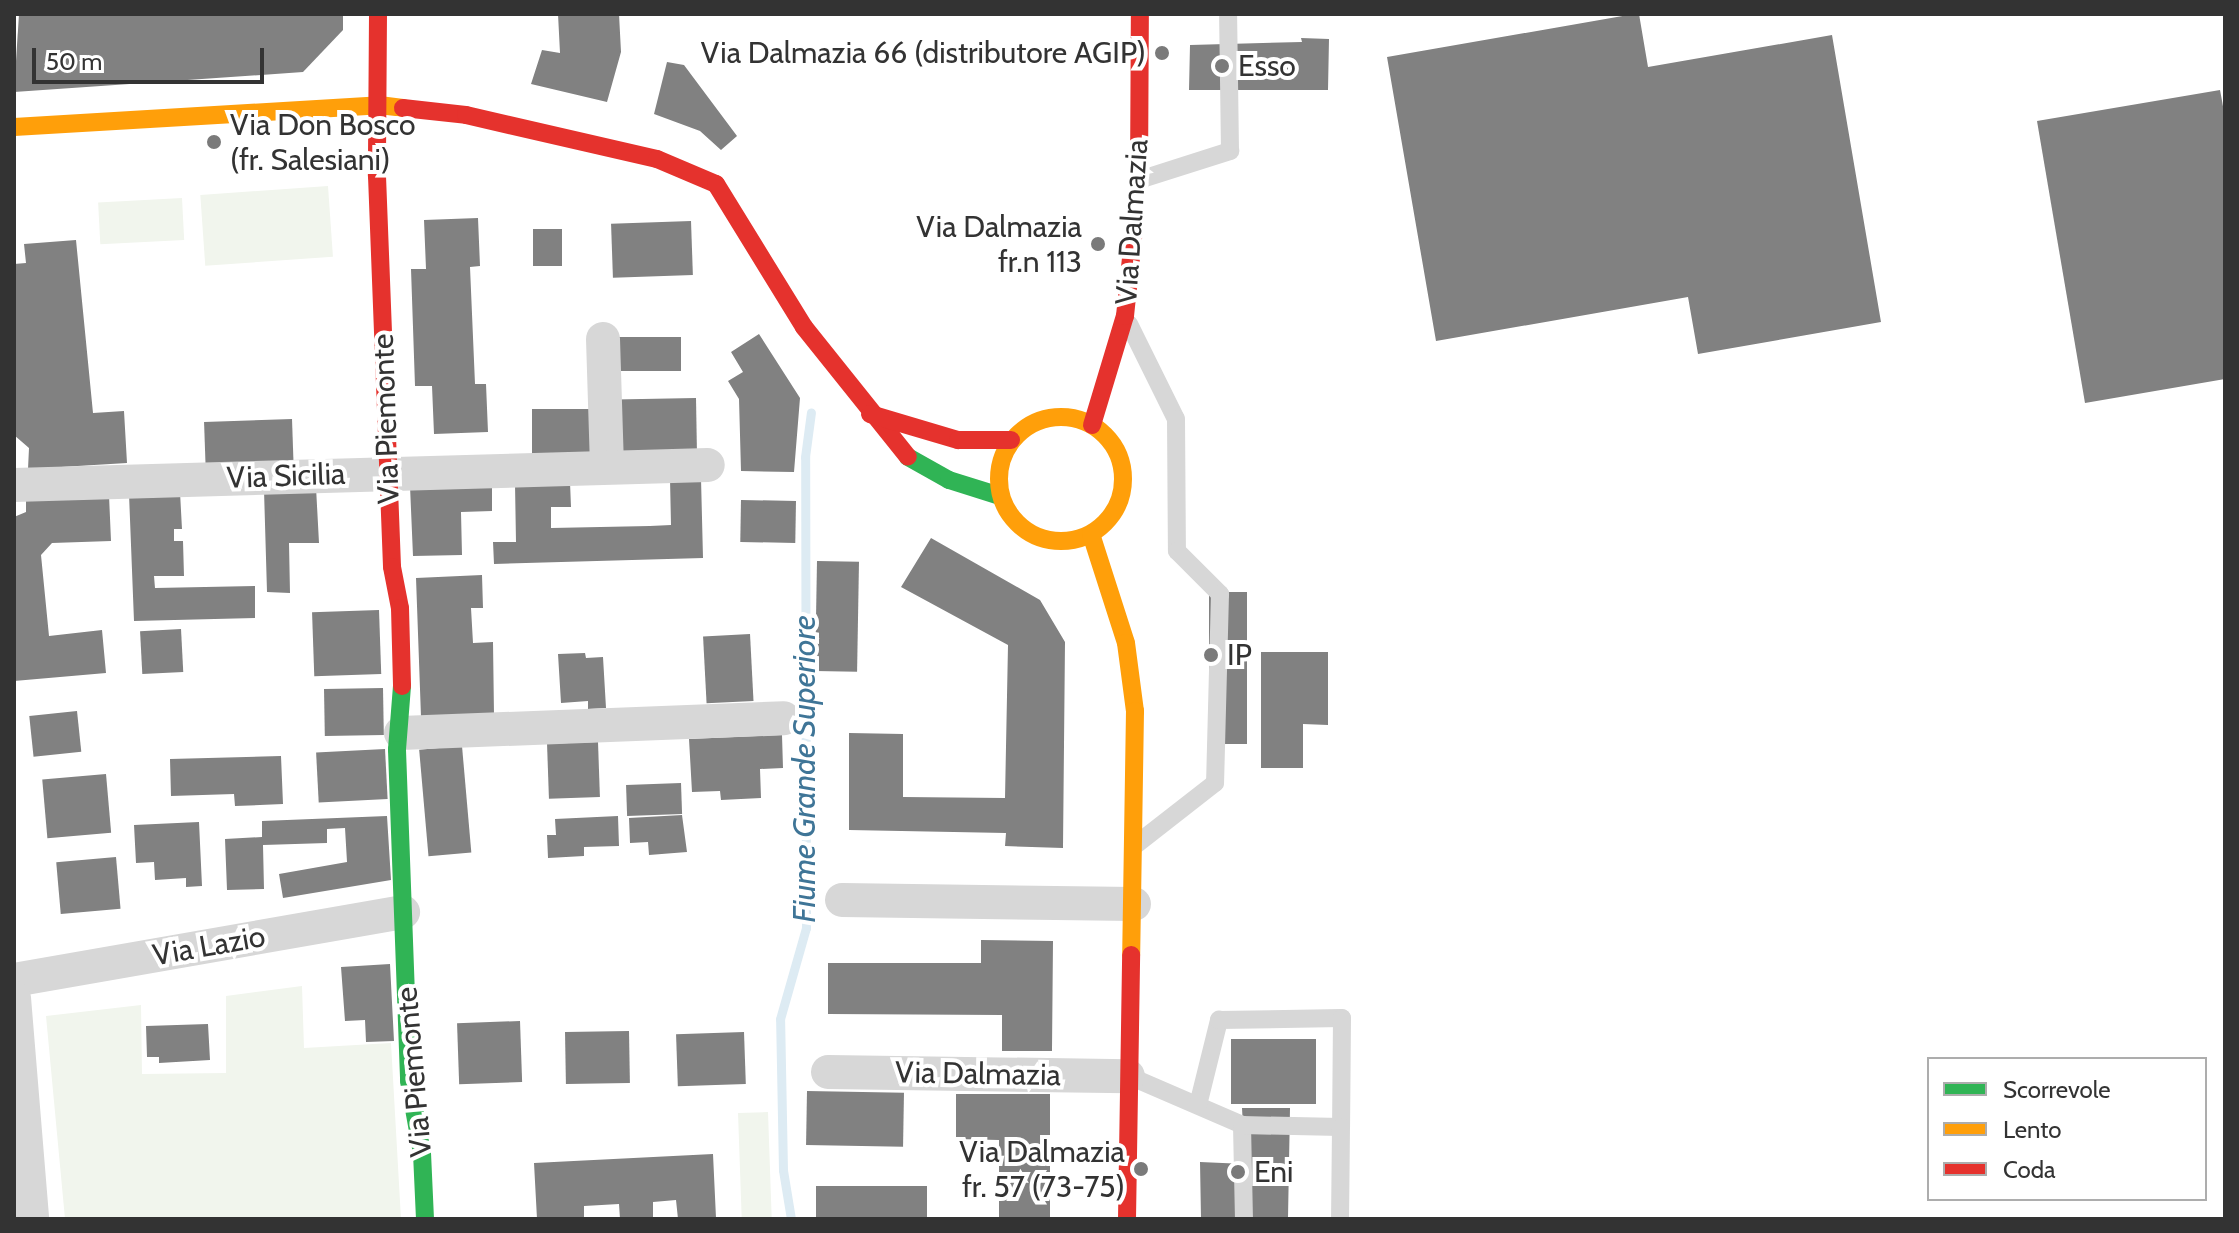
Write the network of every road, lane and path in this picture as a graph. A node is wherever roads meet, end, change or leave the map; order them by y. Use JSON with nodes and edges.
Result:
{"nodes":[{"id":1,"x":378,"y":14,"type":"edge"},
{"id":2,"x":1140,"y":14,"type":"edge"},
{"id":3,"x":1228,"y":14,"type":"edge"},
{"id":4,"x":379,"y":105,"type":"junction"},
{"id":5,"x":14,"y":127,"type":"edge"},
{"id":6,"x":1139,"y":180,"type":"junction"},
{"id":7,"x":1125,"y":316,"type":"junction"},
{"id":8,"x":603,"y":339,"type":"dead end"},
{"id":9,"x":870,"y":414,"type":"junction"},
{"id":10,"x":1092,"y":425,"type":"junction"},
{"id":11,"x":1011,"y":440,"type":"junction"},
{"id":12,"x":708,"y":465,"type":"dead end"},
{"id":13,"x":607,"y":467,"type":"junction"},
{"id":14,"x":388,"y":473,"type":"junction"},
{"id":15,"x":14,"y":485,"type":"edge"},
{"id":16,"x":1000,"y":496,"type":"junction"},
{"id":17,"x":1091,"y":534,"type":"junction"},
{"id":18,"x":784,"y":718,"type":"dead end"},
{"id":19,"x":401,"y":733,"type":"junction"},
{"id":20,"x":1135,"y":845,"type":"junction"},
{"id":21,"x":842,"y":900,"type":"dead end"},
{"id":22,"x":1134,"y":904,"type":"junction"},
{"id":23,"x":403,"y":912,"type":"junction"},
{"id":24,"x":14,"y":980,"type":"edge"},
{"id":25,"x":14,"y":998,"type":"edge"},
{"id":26,"x":828,"y":1072,"type":"dead end"},
{"id":27,"x":1128,"y":1076,"type":"junction"},
{"id":28,"x":1198,"y":1105,"type":"junction"},
{"id":29,"x":1242,"y":1125,"type":"junction"},
{"id":30,"x":1341,"y":1127,"type":"junction"},
{"id":31,"x":32,"y":1219,"type":"edge"},
{"id":32,"x":425,"y":1219,"type":"edge"},
{"id":33,"x":1127,"y":1219,"type":"edge"},
{"id":34,"x":1244,"y":1219,"type":"edge"},
{"id":35,"x":1340,"y":1219,"type":"edge"}],
"edges":[{"from":1,"to":4,"type":"street","name":"Via Piemonte"},
{"from":2,"to":6,"type":"street","name":"Via Dalmazia"},
{"from":3,"to":6,"type":"lane"},
{"from":4,"to":5,"type":"street"},
{"from":4,"to":9,"type":"street"},
{"from":4,"to":14,"type":"street","name":"Via Piemonte"},
{"from":6,"to":7,"type":"street","name":"Via Dalmazia"},
{"from":7,"to":10,"type":"street","name":"Via Dalmazia"},
{"from":7,"to":20,"type":"lane"},
{"from":8,"to":13,"type":"street"},
{"from":9,"to":11,"type":"street"},
{"from":9,"to":16,"type":"street"},
{"from":10,"to":11,"type":"street"},
{"from":10,"to":17,"type":"street"},
{"from":11,"to":16,"type":"street"},
{"from":12,"to":13,"type":"street","name":"Via Sicilia"},
{"from":13,"to":14,"type":"street","name":"Via Sicilia"},
{"from":14,"to":15,"type":"street","name":"Via Sicilia"},
{"from":14,"to":19,"type":"street","name":"Via Piemonte"},
{"from":16,"to":17,"type":"street"},
{"from":17,"to":20,"type":"street"},
{"from":18,"to":19,"type":"street"},
{"from":19,"to":23,"type":"street","name":"Via Piemonte"},
{"from":20,"to":22,"type":"street"},
{"from":21,"to":22,"type":"street"},
{"from":22,"to":27,"type":"street"},
{"from":23,"to":24,"type":"street","name":"Via Lazio"},
{"from":23,"to":32,"type":"street","name":"Via Piemonte"},
{"from":25,"to":31,"type":"street"},
{"from":26,"to":27,"type":"street","name":"Via Dalmazia"},
{"from":27,"to":28,"type":"lane"},
{"from":27,"to":33,"type":"street"},
{"from":28,"to":29,"type":"lane"},
{"from":28,"to":30,"type":"lane"},
{"from":29,"to":30,"type":"lane"},
{"from":29,"to":34,"type":"lane"},
{"from":30,"to":35,"type":"lane"}]}
